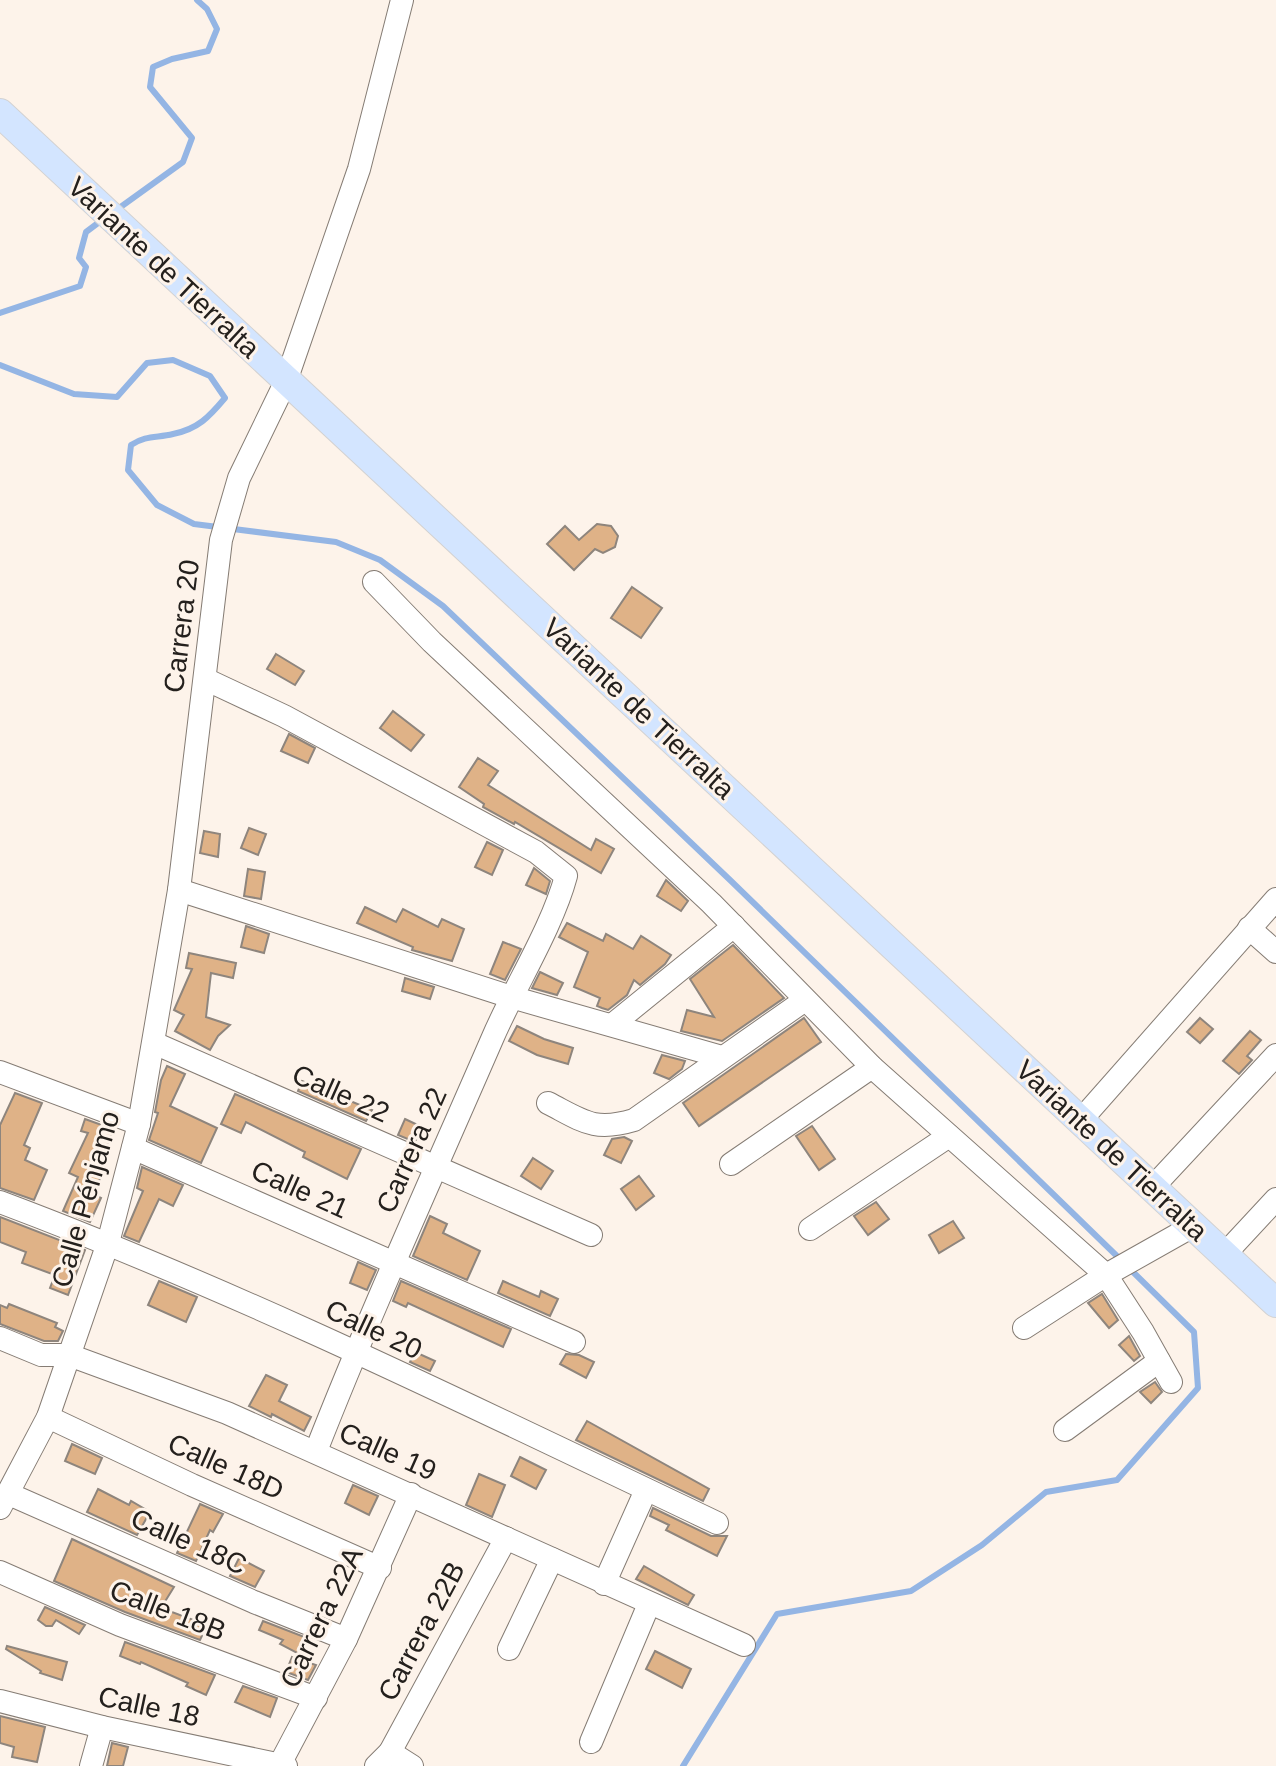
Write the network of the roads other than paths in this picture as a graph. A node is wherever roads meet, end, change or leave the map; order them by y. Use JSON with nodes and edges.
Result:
{"nodes":[{"id":1,"x":402,"y":0,"type":"edge"},
{"id":2,"x":0,"y":113,"type":"edge"},
{"id":3,"x":286,"y":381,"type":"junction"},
{"id":4,"x":374,"y":582,"type":"dead end"},
{"id":5,"x":205,"y":679,"type":"junction"},
{"id":6,"x":179,"y":890,"type":"junction"},
{"id":7,"x":1276,"y":899,"type":"edge"},
{"id":8,"x":734,"y":926,"type":"junction"},
{"id":9,"x":1249,"y":928,"type":"junction"},
{"id":10,"x":1276,"y":952,"type":"edge"},
{"id":11,"x":511,"y":997,"type":"junction"},
{"id":12,"x":805,"y":1000,"type":"junction"},
{"id":13,"x":612,"y":1025,"type":"junction"},
{"id":14,"x":154,"y":1043,"type":"junction"},
{"id":15,"x":1276,"y":1055,"type":"edge"},
{"id":16,"x":722,"y":1057,"type":"junction"},
{"id":17,"x":872,"y":1067,"type":"junction"},
{"id":18,"x":3,"y":1073,"type":"edge"},
{"id":19,"x":0,"y":1097,"type":"edge"},
{"id":20,"x":548,"y":1103,"type":"dead end"},
{"id":21,"x":1081,"y":1120,"type":"junction"},
{"id":22,"x":139,"y":1124,"type":"junction"},
{"id":23,"x":949,"y":1136,"type":"junction"},
{"id":24,"x":133,"y":1148,"type":"junction"},
{"id":25,"x":731,"y":1164,"type":"dead end"},
{"id":26,"x":436,"y":1168,"type":"junction"},
{"id":27,"x":1152,"y":1188,"type":"junction"},
{"id":28,"x":1276,"y":1199,"type":"edge"},
{"id":29,"x":0,"y":1202,"type":"edge"},
{"id":30,"x":1193,"y":1226,"type":"junction"},
{"id":31,"x":810,"y":1229,"type":"dead end"},
{"id":32,"x":591,"y":1235,"type":"dead end"},
{"id":33,"x":108,"y":1243,"type":"junction"},
{"id":34,"x":1224,"y":1255,"type":"junction"},
{"id":35,"x":394,"y":1263,"type":"junction"},
{"id":36,"x":1106,"y":1275,"type":"junction"},
{"id":37,"x":1276,"y":1303,"type":"edge"},
{"id":38,"x":1024,"y":1328,"type":"dead end"},
{"id":39,"x":0,"y":1338,"type":"edge"},
{"id":40,"x":574,"y":1342,"type":"dead end"},
{"id":41,"x":355,"y":1352,"type":"junction"},
{"id":42,"x":69,"y":1355,"type":"junction"},
{"id":43,"x":1159,"y":1361,"type":"junction"},
{"id":44,"x":1171,"y":1382,"type":"dead end"},
{"id":45,"x":48,"y":1417,"type":"junction"},
{"id":46,"x":1065,"y":1430,"type":"dead end"},
{"id":47,"x":316,"y":1451,"type":"junction"},
{"id":48,"x":646,"y":1490,"type":"junction"},
{"id":49,"x":411,"y":1494,"type":"junction"},
{"id":50,"x":5,"y":1501,"type":"edge"},
{"id":51,"x":717,"y":1523,"type":"dead end"},
{"id":52,"x":506,"y":1538,"type":"junction"},
{"id":53,"x":552,"y":1559,"type":"junction"},
{"id":54,"x":380,"y":1568,"type":"junction"},
{"id":55,"x":0,"y":1572,"type":"edge"},
{"id":56,"x":604,"y":1584,"type":"junction"},
{"id":57,"x":649,"y":1604,"type":"junction"},
{"id":58,"x":346,"y":1639,"type":"junction"},
{"id":59,"x":744,"y":1645,"type":"dead end"},
{"id":60,"x":509,"y":1649,"type":"dead end"},
{"id":61,"x":316,"y":1698,"type":"junction"},
{"id":62,"x":0,"y":1701,"type":"edge"},
{"id":63,"x":102,"y":1727,"type":"junction"},
{"id":64,"x":591,"y":1742,"type":"dead end"},
{"id":65,"x":383,"y":1759,"type":"edge"},
{"id":66,"x":283,"y":1765,"type":"edge"},
{"id":67,"x":91,"y":1766,"type":"edge"},
{"id":68,"x":412,"y":1766,"type":"edge"}],
"edges":[{"from":1,"to":3,"type":"street","name":"Carrera 20"},
{"from":2,"to":3,"type":"main road","name":"Variante de Tierralta"},
{"from":3,"to":5,"type":"street","name":"Carrera 20"},
{"from":3,"to":21,"type":"main road","name":"Variante de Tierralta"},
{"from":4,"to":8,"type":"street"},
{"from":5,"to":6,"type":"street","name":"Carrera 20"},
{"from":5,"to":11,"type":"street","name":"Carrera 22"},
{"from":6,"to":11,"type":"street"},
{"from":6,"to":14,"type":"street","name":"Calle Pénjamo"},
{"from":7,"to":9,"type":"street"},
{"from":8,"to":12,"type":"street"},
{"from":8,"to":13,"type":"street"},
{"from":9,"to":10,"type":"street"},
{"from":9,"to":21,"type":"street"},
{"from":11,"to":13,"type":"street"},
{"from":11,"to":26,"type":"street","name":"Carrera 22"},
{"from":12,"to":16,"type":"street"},
{"from":12,"to":17,"type":"street"},
{"from":13,"to":16,"type":"street"},
{"from":14,"to":22,"type":"street","name":"Calle Pénjamo"},
{"from":14,"to":26,"type":"street","name":"Calle 22"},
{"from":15,"to":27,"type":"street"},
{"from":16,"to":20,"type":"street"},
{"from":17,"to":23,"type":"street"},
{"from":17,"to":25,"type":"street"},
{"from":18,"to":19,"type":"street"},
{"from":18,"to":22,"type":"street"},
{"from":21,"to":27,"type":"main road","name":"Variante de Tierralta"},
{"from":22,"to":24,"type":"street","name":"Calle Pénjamo"},
{"from":23,"to":31,"type":"street"},
{"from":23,"to":36,"type":"street"},
{"from":24,"to":33,"type":"street","name":"Calle Pénjamo"},
{"from":24,"to":35,"type":"street","name":"Calle 21"},
{"from":26,"to":32,"type":"street","name":"Calle 22"},
{"from":26,"to":35,"type":"street","name":"Carrera 22"},
{"from":27,"to":30,"type":"main road","name":"Variante de Tierralta"},
{"from":28,"to":34,"type":"street"},
{"from":29,"to":33,"type":"street","name":"Calle 20"},
{"from":30,"to":34,"type":"main road","name":"Variante de Tierralta"},
{"from":30,"to":36,"type":"street"},
{"from":33,"to":41,"type":"street","name":"Calle 20"},
{"from":33,"to":42,"type":"street","name":"Calle Pénjamo"},
{"from":34,"to":37,"type":"main road","name":"Variante de Tierralta"},
{"from":35,"to":40,"type":"street","name":"Calle 21"},
{"from":35,"to":41,"type":"street","name":"Carrera 22"},
{"from":36,"to":38,"type":"street"},
{"from":36,"to":43,"type":"street"},
{"from":39,"to":42,"type":"street","name":"Calle 19"},
{"from":41,"to":47,"type":"street","name":"Carrera 22"},
{"from":41,"to":48,"type":"street","name":"Calle 20"},
{"from":42,"to":45,"type":"street","name":"Calle Pénjamo"},
{"from":42,"to":47,"type":"street","name":"Calle 19"},
{"from":43,"to":44,"type":"street"},
{"from":43,"to":46,"type":"street"},
{"from":45,"to":50,"type":"street","name":"Calle Pénjamo"},
{"from":45,"to":54,"type":"street","name":"Calle 18D"},
{"from":47,"to":49,"type":"street","name":"Calle 19"},
{"from":48,"to":51,"type":"street","name":"Calle 20"},
{"from":48,"to":56,"type":"street"},
{"from":49,"to":52,"type":"street","name":"Calle 19"},
{"from":49,"to":54,"type":"street","name":"Carrera 22A"},
{"from":50,"to":58,"type":"street","name":"Calle 18C"},
{"from":52,"to":53,"type":"street","name":"Calle 19"},
{"from":52,"to":65,"type":"street","name":"Carrera 22B"},
{"from":53,"to":56,"type":"street","name":"Calle 19"},
{"from":53,"to":60,"type":"street"},
{"from":54,"to":58,"type":"street","name":"Carrera 22A"},
{"from":55,"to":61,"type":"street","name":"Calle 18B"},
{"from":56,"to":57,"type":"street","name":"Calle 19"},
{"from":57,"to":59,"type":"street","name":"Calle 19"},
{"from":57,"to":64,"type":"street"},
{"from":58,"to":61,"type":"street","name":"Carrera 22A"},
{"from":61,"to":66,"type":"street","name":"Carrera 22A"},
{"from":62,"to":63,"type":"street","name":"Calle 18"},
{"from":63,"to":66,"type":"street","name":"Calle 18"},
{"from":63,"to":67,"type":"street"},
{"from":65,"to":68,"type":"street"}]}
